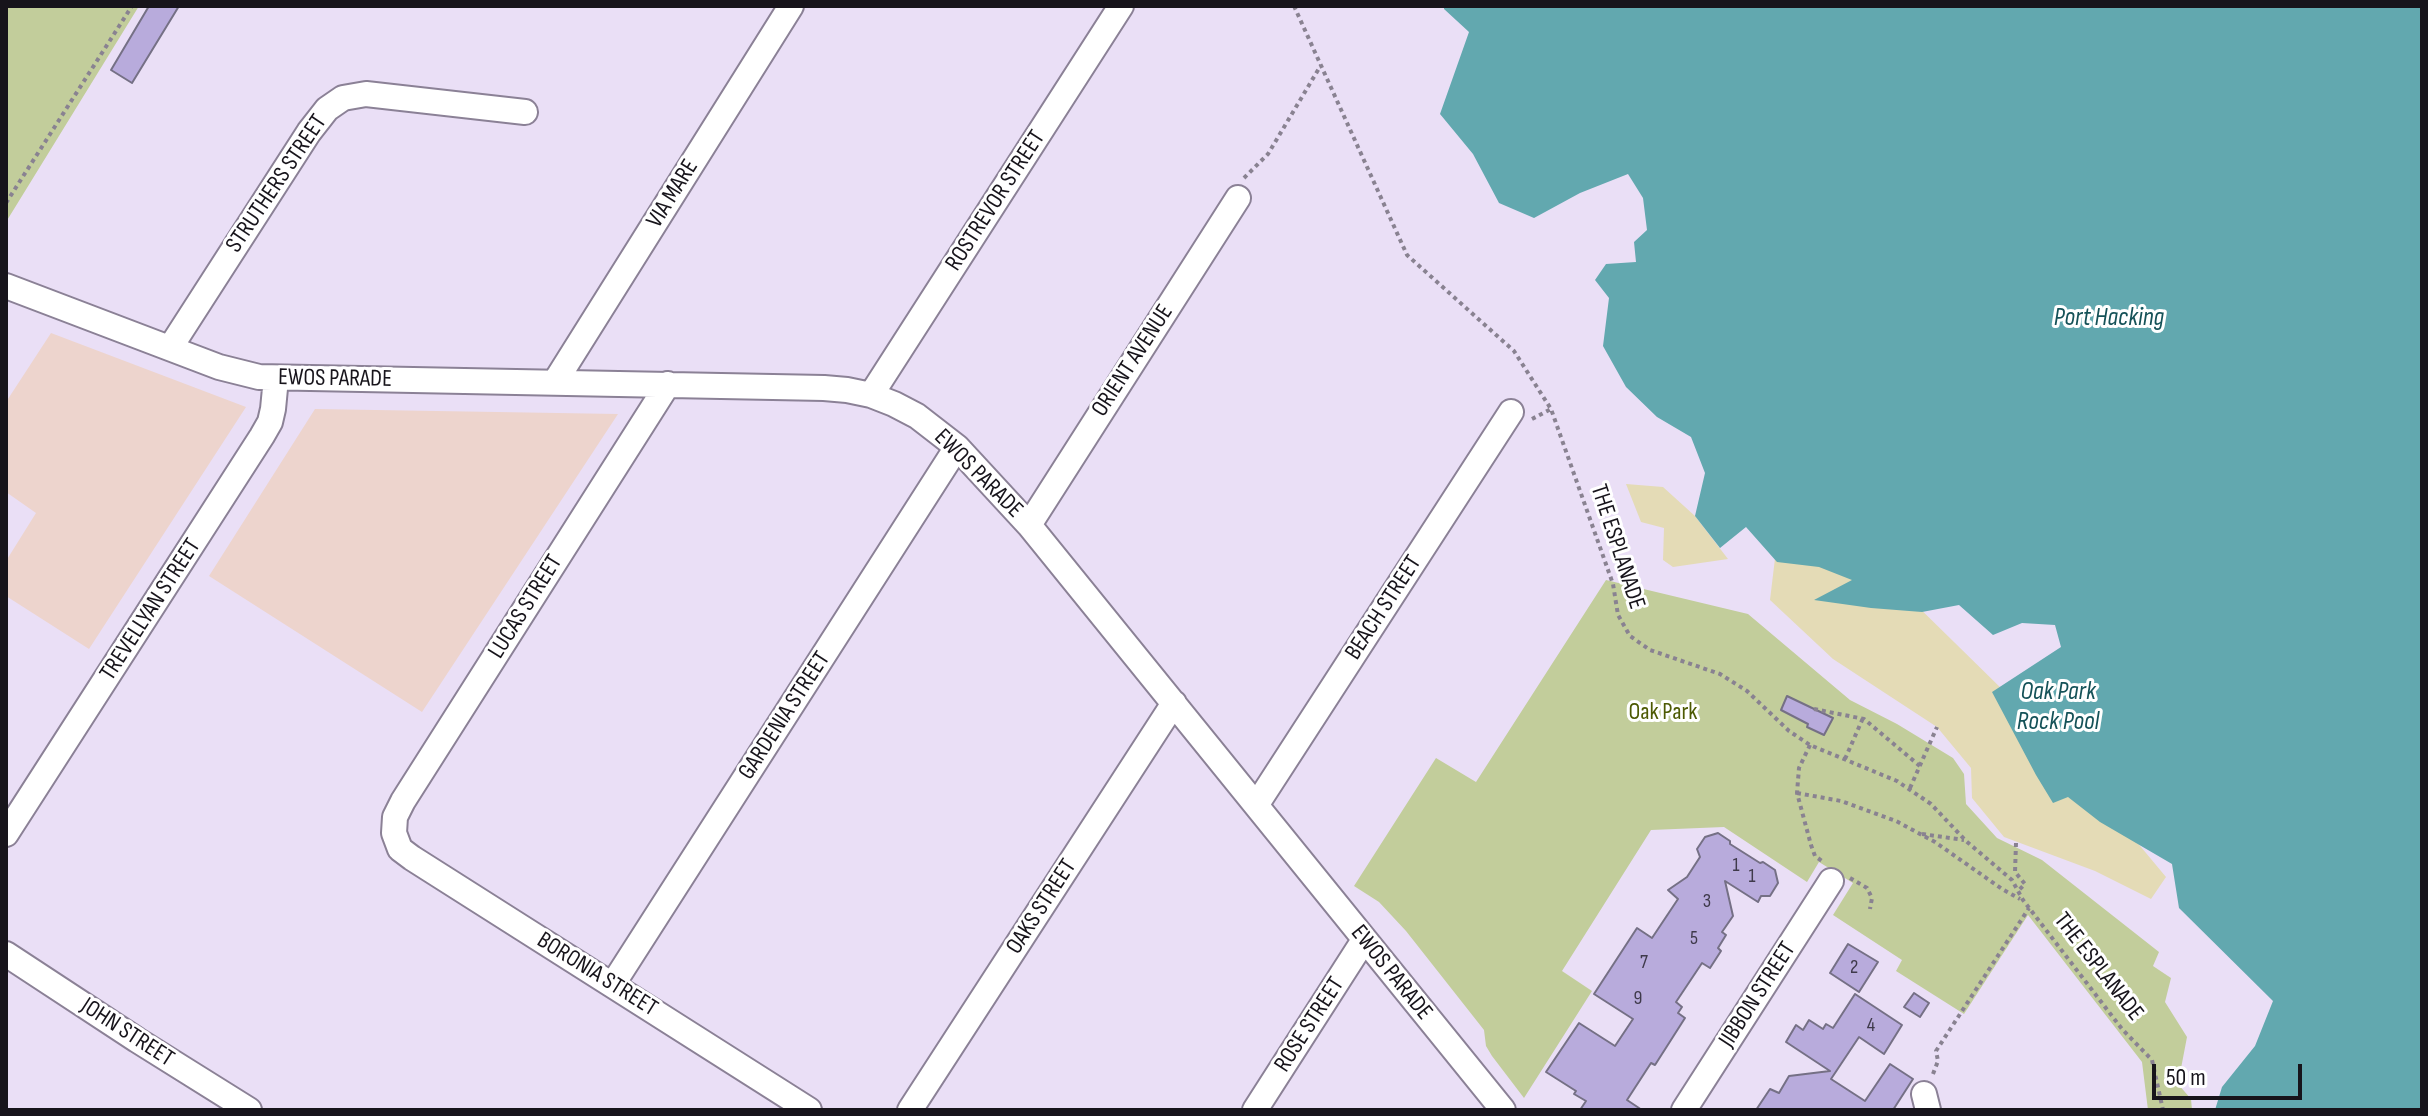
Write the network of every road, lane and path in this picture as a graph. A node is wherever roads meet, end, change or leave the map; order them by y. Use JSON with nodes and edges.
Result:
{"nodes":[{"id":1,"x":132,"y":6,"type":"edge"},
{"id":2,"x":791,"y":6,"type":"edge"},
{"id":3,"x":1121,"y":6,"type":"edge"},
{"id":4,"x":1294,"y":6,"type":"edge"},
{"id":5,"x":1321,"y":65,"type":"junction"},
{"id":6,"x":525,"y":112,"type":"dead end"},
{"id":7,"x":1238,"y":198,"type":"joint"},
{"id":8,"x":6,"y":203,"type":"edge"},
{"id":9,"x":6,"y":286,"type":"edge"},
{"id":10,"x":170,"y":348,"type":"junction"},
{"id":11,"x":276,"y":378,"type":"junction"},
{"id":12,"x":555,"y":382,"type":"junction"},
{"id":13,"x":668,"y":384,"type":"junction"},
{"id":14,"x":871,"y":395,"type":"junction"},
{"id":15,"x":1511,"y":412,"type":"dead end"},
{"id":16,"x":957,"y":447,"type":"junction"},
{"id":17,"x":1029,"y":525,"type":"junction"},
{"id":18,"x":1174,"y":703,"type":"junction"},
{"id":19,"x":1814,"y":709,"type":"dead end"},
{"id":20,"x":1863,"y":718,"type":"junction"},
{"id":21,"x":1937,"y":727,"type":"dead end"},
{"id":22,"x":1810,"y":745,"type":"junction"},
{"id":23,"x":1845,"y":759,"type":"junction"},
{"id":24,"x":1921,"y":767,"type":"junction"},
{"id":25,"x":1910,"y":788,"type":"junction"},
{"id":26,"x":1797,"y":793,"type":"junction"},
{"id":27,"x":1257,"y":804,"type":"junction"},
{"id":28,"x":394,"y":833,"type":"joint"},
{"id":29,"x":1919,"y":833,"type":"junction"},
{"id":30,"x":6,"y":834,"type":"edge"},
{"id":31,"x":1966,"y":841,"type":"junction"},
{"id":32,"x":2016,"y":843,"type":"dead end"},
{"id":33,"x":1833,"y":872,"type":"junction"},
{"id":34,"x":2018,"y":891,"type":"junction"},
{"id":35,"x":2023,"y":900,"type":"junction"},
{"id":36,"x":2029,"y":908,"type":"junction"},
{"id":37,"x":1870,"y":909,"type":"dead end"},
{"id":38,"x":1364,"y":940,"type":"junction"},
{"id":39,"x":6,"y":954,"type":"edge"},
{"id":40,"x":613,"y":984,"type":"junction"},
{"id":41,"x":1926,"y":1102,"type":"edge"},
{"id":42,"x":249,"y":1110,"type":"edge"},
{"id":43,"x":809,"y":1110,"type":"edge"},
{"id":44,"x":910,"y":1110,"type":"edge"},
{"id":45,"x":1255,"y":1110,"type":"edge"},
{"id":46,"x":1503,"y":1110,"type":"edge"},
{"id":47,"x":1684,"y":1110,"type":"edge"},
{"id":48,"x":2163,"y":1110,"type":"edge"}],
"edges":[{"from":1,"to":8,"type":"path"},
{"from":2,"to":12,"type":"street","name":"VIA MARE"},
{"from":3,"to":14,"type":"street","name":"ROSTREVOR STREET"},
{"from":4,"to":5,"type":"path","name":"THE ESPLANADE"},
{"from":5,"to":7,"type":"path"},
{"from":5,"to":22,"type":"path","name":"THE ESPLANADE"},
{"from":6,"to":10,"type":"street","name":"STRUTHERS STREET"},
{"from":7,"to":17,"type":"street","name":"ORIENT AVENUE"},
{"from":9,"to":10,"type":"street","name":"EWOS PARADE"},
{"from":10,"to":11,"type":"street","name":"EWOS PARADE"},
{"from":11,"to":12,"type":"street","name":"EWOS PARADE"},
{"from":11,"to":30,"type":"street","name":"TREVELLYAN STREET"},
{"from":12,"to":13,"type":"street","name":"EWOS PARADE"},
{"from":13,"to":14,"type":"street","name":"EWOS PARADE"},
{"from":13,"to":28,"type":"street","name":"LUCAS STREET"},
{"from":14,"to":16,"type":"street","name":"EWOS PARADE"},
{"from":15,"to":27,"type":"street","name":"BEACH STREET"},
{"from":16,"to":17,"type":"street","name":"EWOS PARADE"},
{"from":16,"to":40,"type":"street","name":"GARDENIA STREET"},
{"from":17,"to":18,"type":"street","name":"EWOS PARADE"},
{"from":18,"to":27,"type":"street","name":"EWOS PARADE"},
{"from":18,"to":44,"type":"street","name":"OAKS STREET"},
{"from":19,"to":20,"type":"path"},
{"from":20,"to":23,"type":"path"},
{"from":20,"to":24,"type":"path"},
{"from":21,"to":24,"type":"path"},
{"from":22,"to":23,"type":"path","name":"THE ESPLANADE"},
{"from":22,"to":26,"type":"path"},
{"from":23,"to":25,"type":"path","name":"THE ESPLANADE"},
{"from":24,"to":25,"type":"path"},
{"from":25,"to":31,"type":"path","name":"THE ESPLANADE"},
{"from":26,"to":29,"type":"path"},
{"from":26,"to":33,"type":"path"},
{"from":27,"to":38,"type":"street","name":"EWOS PARADE"},
{"from":28,"to":40,"type":"street","name":"BORONIA STREET"},
{"from":29,"to":31,"type":"path"},
{"from":29,"to":35,"type":"path"},
{"from":31,"to":34,"type":"path","name":"THE ESPLANADE"},
{"from":32,"to":34,"type":"path"},
{"from":33,"to":37,"type":"path"},
{"from":33,"to":47,"type":"street","name":"JIBBON STREET"},
{"from":34,"to":35,"type":"path","name":"THE ESPLANADE"},
{"from":35,"to":36,"type":"path","name":"THE ESPLANADE"},
{"from":36,"to":41,"type":"path"},
{"from":36,"to":48,"type":"path","name":"THE ESPLANADE"},
{"from":38,"to":45,"type":"street","name":"ROSE STREET"},
{"from":38,"to":46,"type":"street","name":"EWOS PARADE"},
{"from":39,"to":42,"type":"street","name":"JOHN STREET"},
{"from":40,"to":43,"type":"street","name":"BORONIA STREET"}]}
